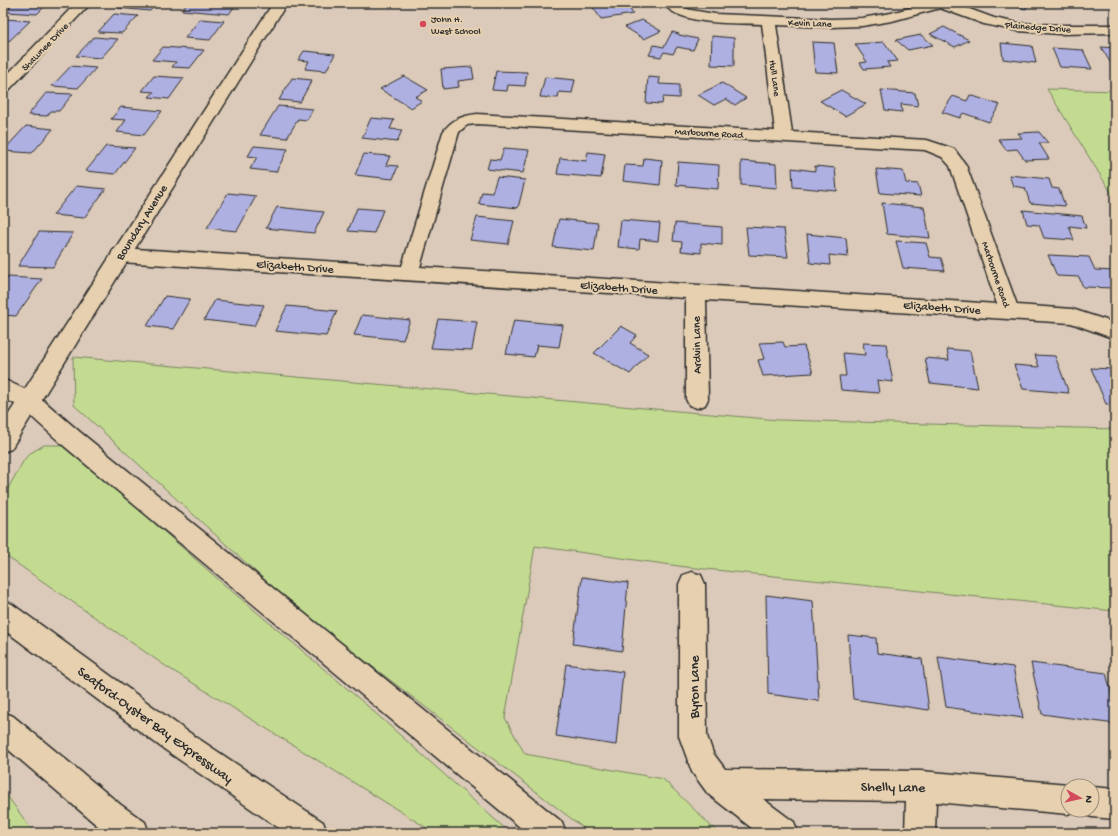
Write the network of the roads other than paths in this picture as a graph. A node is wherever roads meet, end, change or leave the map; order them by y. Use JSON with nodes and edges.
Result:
{"nodes":[{"id":1,"x":84,"y":3,"type":"edge"},
{"id":2,"x":280,"y":3,"type":"edge"},
{"id":3,"x":942,"y":3,"type":"edge"},
{"id":4,"x":673,"y":6,"type":"edge"},
{"id":5,"x":768,"y":20,"type":"junction"},
{"id":6,"x":1115,"y":29,"type":"edge"},
{"id":7,"x":3,"y":88,"type":"edge"},
{"id":8,"x":784,"y":136,"type":"junction"},
{"id":9,"x":120,"y":255,"type":"junction"},
{"id":10,"x":409,"y":274,"type":"junction"},
{"id":11,"x":696,"y":292,"type":"junction"},
{"id":12,"x":1010,"y":312,"type":"junction"},
{"id":13,"x":1115,"y":331,"type":"edge"},
{"id":14,"x":3,"y":388,"type":"edge"},
{"id":15,"x":697,"y":399,"type":"dead end"},
{"id":16,"x":29,"y":401,"type":"junction"},
{"id":17,"x":3,"y":442,"type":"edge"},
{"id":18,"x":692,"y":584,"type":"dead end"},
{"id":19,"x":3,"y":613,"type":"edge"},
{"id":20,"x":3,"y":726,"type":"edge"},
{"id":21,"x":718,"y":784,"type":"junction"},
{"id":22,"x":921,"y":786,"type":"junction"},
{"id":23,"x":1060,"y":798,"type":"edge"},
{"id":24,"x":1100,"y":803,"type":"edge"},
{"id":25,"x":1115,"y":804,"type":"edge"},
{"id":26,"x":134,"y":833,"type":"edge"},
{"id":27,"x":312,"y":833,"type":"edge"},
{"id":28,"x":551,"y":833,"type":"edge"},
{"id":29,"x":783,"y":833,"type":"edge"},
{"id":30,"x":920,"y":833,"type":"edge"}],
"edges":[{"from":1,"to":7,"type":"main road","name":"Shawnee Drive"},
{"from":2,"to":9,"type":"main road","name":"Boundary Avenue"},
{"from":3,"to":5,"type":"main road","name":"Kevin Lane"},
{"from":3,"to":6,"type":"main road","name":"Plainedge Drive"},
{"from":4,"to":5,"type":"main road","name":"Kevin Lane"},
{"from":5,"to":8,"type":"main road","name":"Hull Lane"},
{"from":8,"to":10,"type":"main road","name":"Marbourne Road"},
{"from":8,"to":12,"type":"main road","name":"Marbourne Road"},
{"from":9,"to":10,"type":"main road","name":"Elizabeth Drive"},
{"from":9,"to":16,"type":"main road","name":"Boundary Avenue"},
{"from":10,"to":11,"type":"main road","name":"Elizabeth Drive"},
{"from":11,"to":12,"type":"main road","name":"Elizabeth Drive"},
{"from":11,"to":15,"type":"main road","name":"Ardvin Lane"},
{"from":12,"to":13,"type":"main road","name":"Elizabeth Drive"},
{"from":14,"to":16,"type":"main road"},
{"from":16,"to":17,"type":"main road","name":"Boundary Avenue"},
{"from":16,"to":28,"type":"main road"},
{"from":18,"to":21,"type":"main road","name":"Byron Lane"},
{"from":19,"to":27,"type":"main road","name":"Seaford-Oyster Bay Expressway"},
{"from":20,"to":26,"type":"main road"},
{"from":21,"to":22,"type":"main road","name":"Shelly Lane"},
{"from":21,"to":29,"type":"main road","name":"Byron Lane"},
{"from":22,"to":23,"type":"main road","name":"Shelly Lane"},
{"from":22,"to":30,"type":"main road"},
{"from":24,"to":25,"type":"main road"}]}
